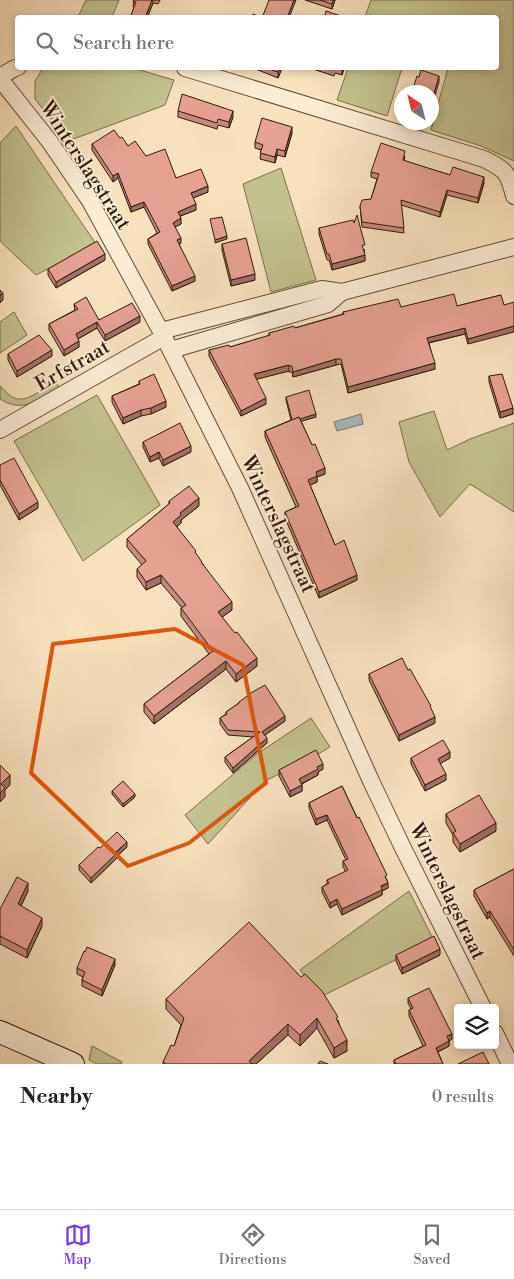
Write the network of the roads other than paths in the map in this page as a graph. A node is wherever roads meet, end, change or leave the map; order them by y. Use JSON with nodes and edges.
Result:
{"nodes":[{"id":1,"x":15,"y":68,"type":"edge"},
{"id":2,"x":192,"y":70,"type":"edge"},
{"id":3,"x":0,"y":78,"type":"edge"},
{"id":4,"x":514,"y":196,"type":"edge"},
{"id":5,"x":514,"y":247,"type":"edge"},
{"id":6,"x":166,"y":339,"type":"junction"},
{"id":7,"x":3,"y":423,"type":"edge"},
{"id":8,"x":481,"y":1004,"type":"edge"},
{"id":9,"x":0,"y":1032,"type":"edge"},
{"id":10,"x":499,"y":1041,"type":"edge"},
{"id":11,"x":73,"y":1064,"type":"edge"},
{"id":12,"x":510,"y":1064,"type":"edge"}],
"edges":[{"from":1,"to":3,"type":"street"},
{"from":2,"to":4,"type":"street"},
{"from":3,"to":6,"type":"street","name":"Winterslagstraat"},
{"from":5,"to":6,"type":"street","name":"Erfstraat"},
{"from":6,"to":7,"type":"street","name":"Erfstraat"},
{"from":6,"to":8,"type":"street","name":"Winterslagstraat"},
{"from":9,"to":11,"type":"street"},
{"from":10,"to":12,"type":"street"}]}
